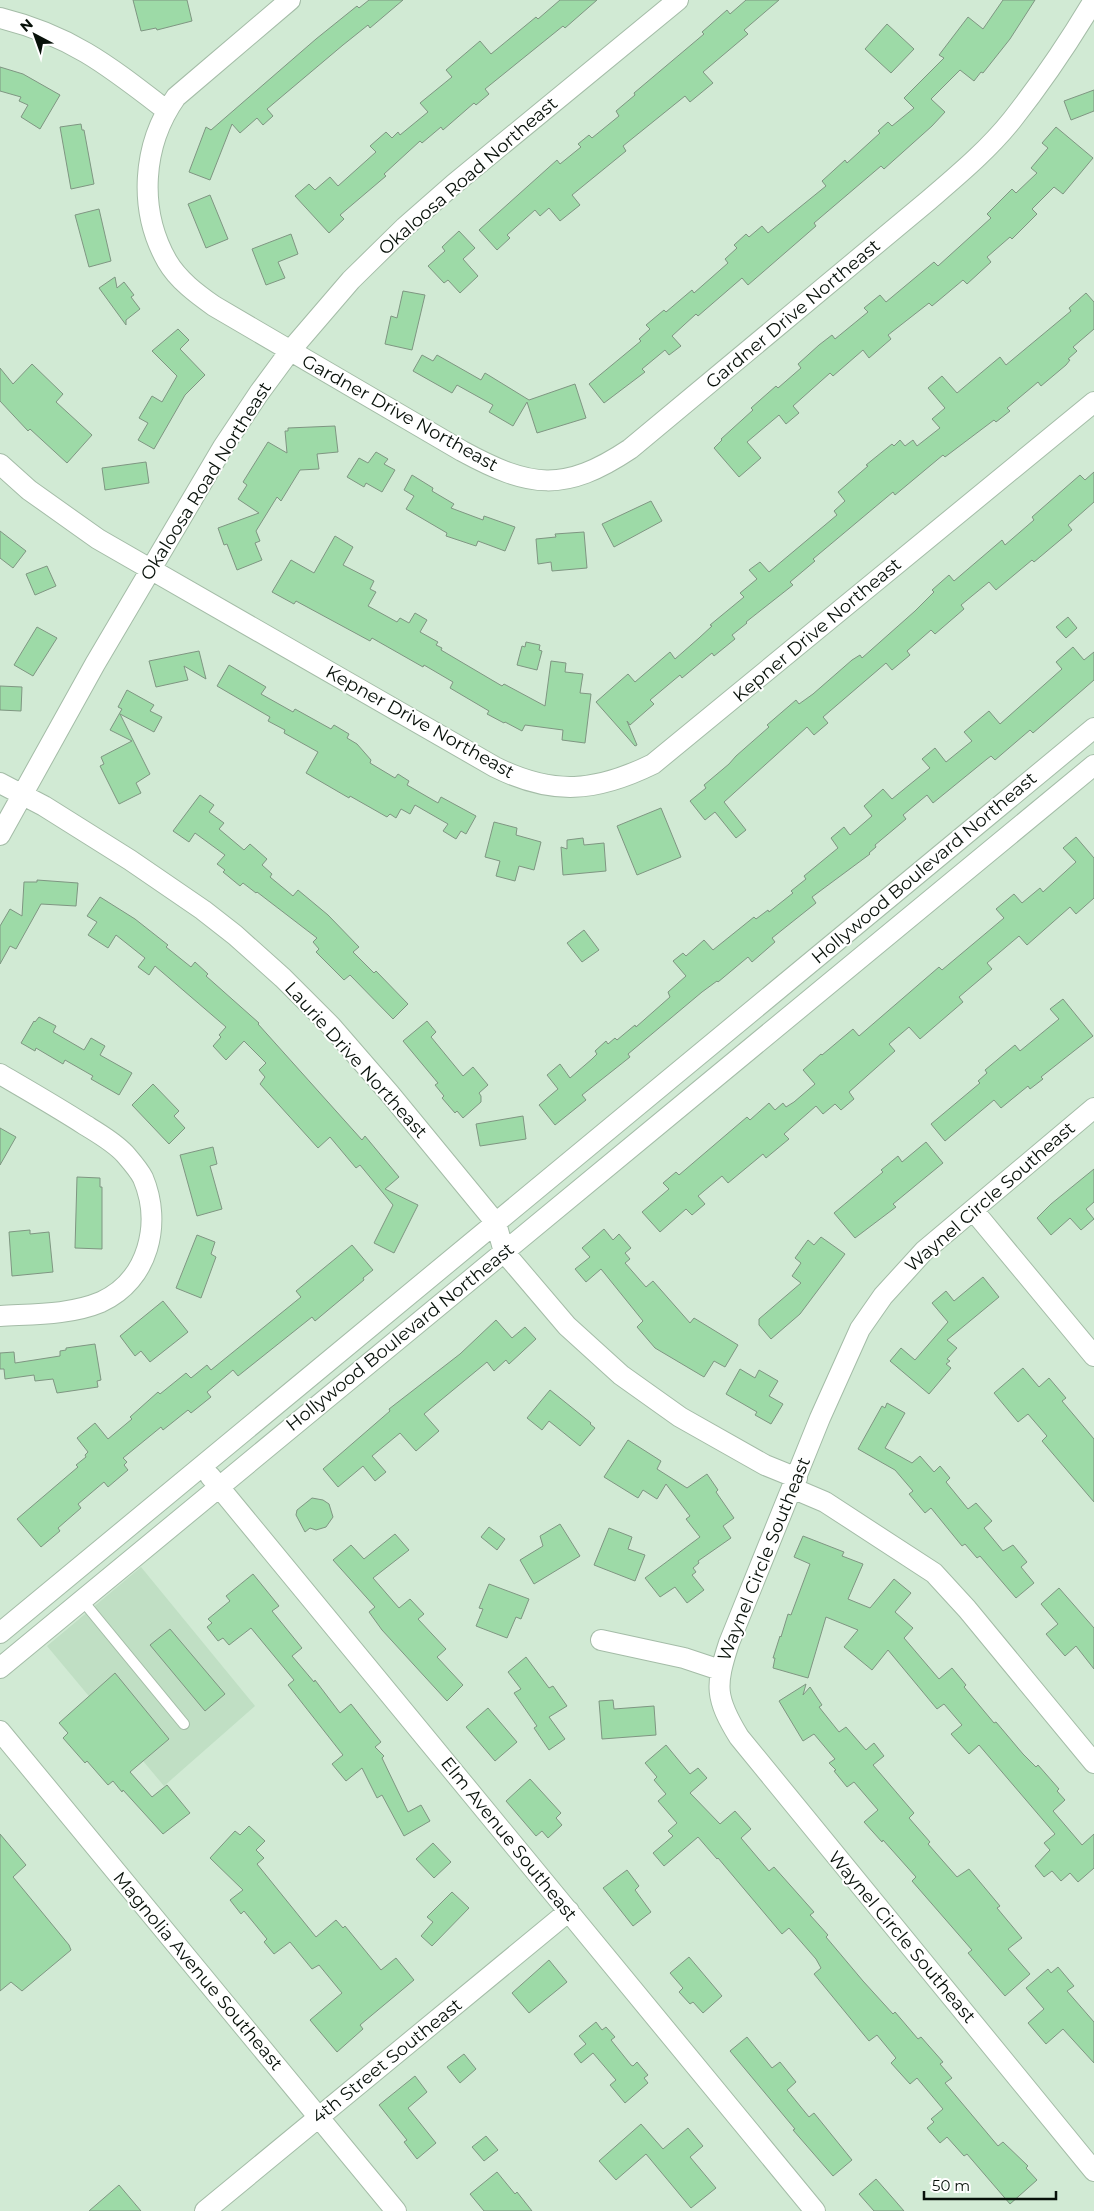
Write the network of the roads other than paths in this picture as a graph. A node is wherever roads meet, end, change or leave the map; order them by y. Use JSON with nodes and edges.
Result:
{"nodes":[{"id":1,"x":290,"y":0,"type":"edge"},
{"id":2,"x":678,"y":0,"type":"edge"},
{"id":3,"x":1094,"y":0,"type":"edge"},
{"id":4,"x":0,"y":18,"type":"edge"},
{"id":5,"x":166,"y":110,"type":"junction"},
{"id":6,"x":290,"y":351,"type":"junction"},
{"id":7,"x":1094,"y":402,"type":"edge"},
{"id":8,"x":0,"y":464,"type":"edge"},
{"id":9,"x":150,"y":569,"type":"junction"},
{"id":10,"x":1094,"y":728,"type":"edge"},
{"id":11,"x":1065,"y":752,"type":"junction"},
{"id":12,"x":1088,"y":770,"type":"edge"},
{"id":13,"x":0,"y":783,"type":"edge"},
{"id":14,"x":22,"y":795,"type":"junction"},
{"id":15,"x":0,"y":834,"type":"edge"},
{"id":16,"x":783,"y":985,"type":"junction"},
{"id":17,"x":801,"y":1007,"type":"junction"},
{"id":18,"x":0,"y":1074,"type":"edge"},
{"id":19,"x":1094,"y":1108,"type":"edge"},
{"id":20,"x":973,"y":1210,"type":"junction"},
{"id":21,"x":496,"y":1223,"type":"junction"},
{"id":22,"x":504,"y":1252,"type":"junction"},
{"id":23,"x":0,"y":1316,"type":"edge"},
{"id":24,"x":1094,"y":1356,"type":"edge"},
{"id":25,"x":202,"y":1467,"type":"junction"},
{"id":26,"x":794,"y":1483,"type":"junction"},
{"id":27,"x":219,"y":1487,"type":"junction"},
{"id":28,"x":82,"y":1600,"type":"junction"},
{"id":29,"x":0,"y":1633,"type":"edge"},
{"id":30,"x":601,"y":1640,"type":"dead end"},
{"id":31,"x":0,"y":1668,"type":"edge"},
{"id":32,"x":720,"y":1670,"type":"junction"},
{"id":33,"x":184,"y":1724,"type":"dead end"},
{"id":34,"x":0,"y":1731,"type":"edge"},
{"id":35,"x":1094,"y":1763,"type":"edge"},
{"id":36,"x":569,"y":1912,"type":"junction"},
{"id":37,"x":318,"y":2117,"type":"junction"},
{"id":38,"x":1094,"y":2171,"type":"edge"},
{"id":39,"x":205,"y":2211,"type":"edge"},
{"id":40,"x":396,"y":2211,"type":"edge"},
{"id":41,"x":815,"y":2211,"type":"edge"}],
"edges":[{"from":1,"to":5,"type":"street","name":"Gardner Drive Northeast"},
{"from":2,"to":6,"type":"street","name":"Okaloosa Road Northeast"},
{"from":3,"to":6,"type":"street","name":"Gardner Drive Northeast"},
{"from":4,"to":5,"type":"street"},
{"from":5,"to":6,"type":"street","name":"Gardner Drive Northeast"},
{"from":6,"to":9,"type":"street","name":"Okaloosa Road Northeast"},
{"from":7,"to":9,"type":"street","name":"Kepner Drive Northeast"},
{"from":8,"to":9,"type":"street","name":"Kepner Drive Northeast"},
{"from":9,"to":14,"type":"street","name":"Okaloosa Road Northeast"},
{"from":10,"to":11,"type":"street","name":"Hollywood Boulevard Northeast"},
{"from":11,"to":12,"type":"street","name":"Hollywood Boulevard Northeast"},
{"from":11,"to":16,"type":"street","name":"Hollywood Boulevard Northeast"},
{"from":12,"to":17,"type":"street","name":"Hollywood Boulevard Northeast"},
{"from":13,"to":14,"type":"street","name":"Laurie Drive Northeast"},
{"from":14,"to":15,"type":"street","name":"Okaloosa Road Northeast"},
{"from":14,"to":21,"type":"street","name":"Laurie Drive Northeast"},
{"from":16,"to":17,"type":"street"},
{"from":16,"to":21,"type":"street","name":"Hollywood Boulevard Northeast"},
{"from":17,"to":22,"type":"street","name":"Hollywood Boulevard Northeast"},
{"from":18,"to":23,"type":"street"},
{"from":19,"to":20,"type":"street","name":"Waynel Circle Southeast"},
{"from":20,"to":24,"type":"street"},
{"from":20,"to":26,"type":"street","name":"Waynel Circle Southeast"},
{"from":21,"to":22,"type":"street"},
{"from":21,"to":25,"type":"street","name":"Hollywood Boulevard Northeast"},
{"from":22,"to":26,"type":"street"},
{"from":22,"to":27,"type":"street","name":"Hollywood Boulevard Northeast"},
{"from":25,"to":27,"type":"street","name":"Elm Avenue Southeast"},
{"from":25,"to":29,"type":"street","name":"Hollywood Boulevard Northeast"},
{"from":26,"to":32,"type":"street","name":"Waynel Circle Southeast"},
{"from":26,"to":35,"type":"street"},
{"from":27,"to":28,"type":"street","name":"Hollywood Boulevard Northeast"},
{"from":27,"to":36,"type":"street","name":"Elm Avenue Southeast"},
{"from":28,"to":31,"type":"street","name":"Hollywood Boulevard Northeast"},
{"from":28,"to":33,"type":"lane"},
{"from":30,"to":32,"type":"street"},
{"from":32,"to":38,"type":"street","name":"Waynel Circle Southeast"},
{"from":34,"to":37,"type":"street","name":"Magnolia Avenue Southeast"},
{"from":36,"to":37,"type":"street","name":"4th Street Southeast"},
{"from":36,"to":41,"type":"street","name":"Elm Avenue Southeast"},
{"from":37,"to":39,"type":"street","name":"4th Street Southeast"},
{"from":37,"to":40,"type":"street","name":"Magnolia Avenue Southeast"}]}
